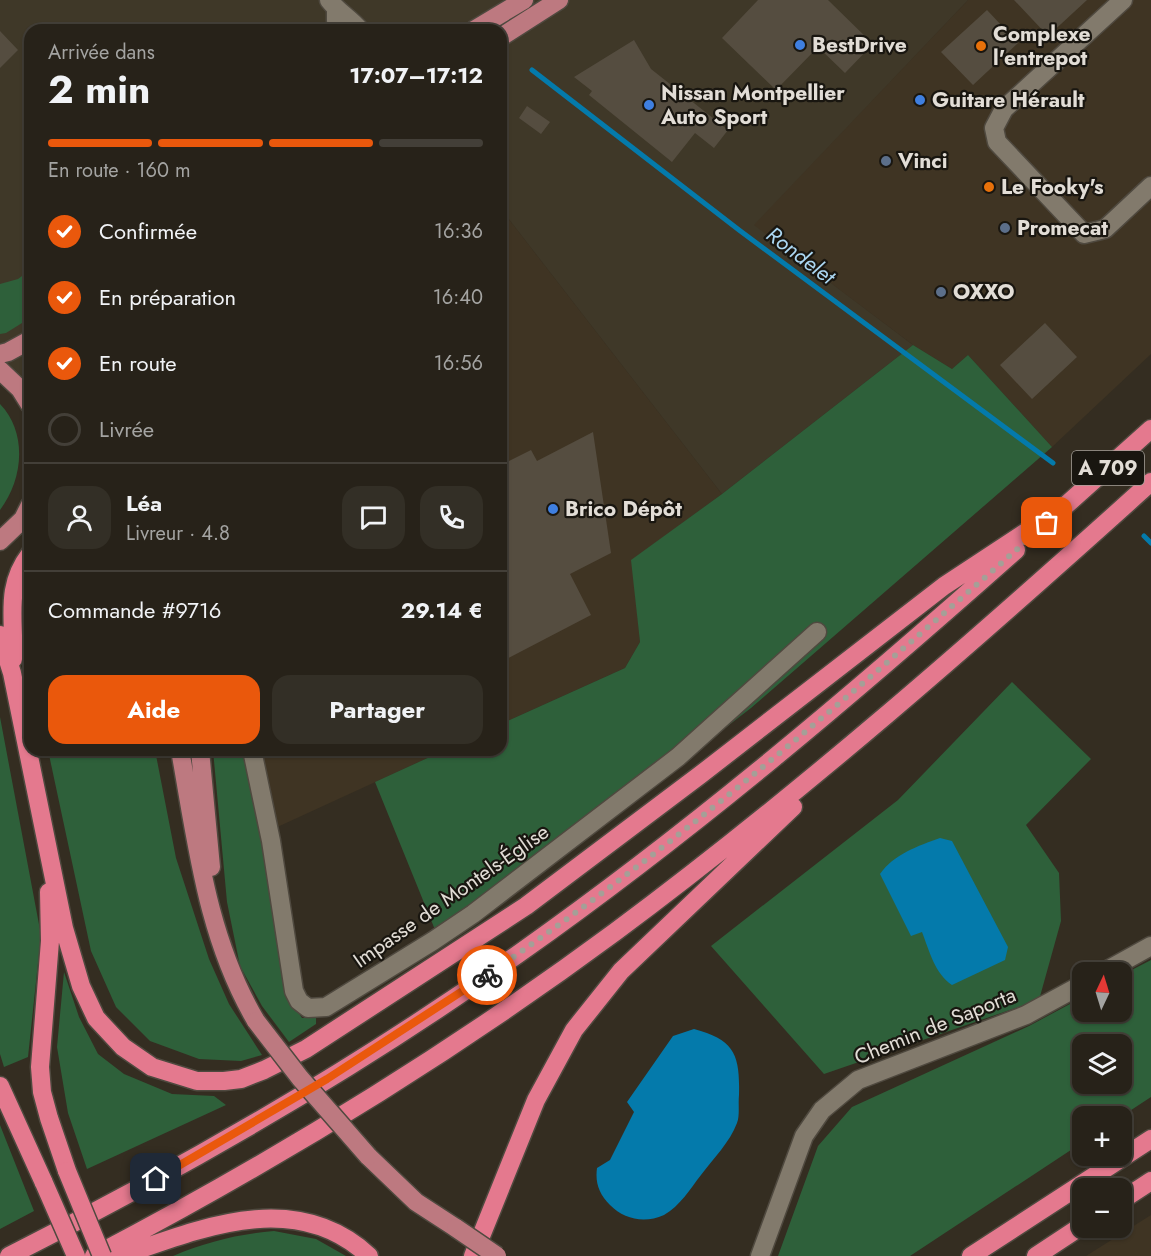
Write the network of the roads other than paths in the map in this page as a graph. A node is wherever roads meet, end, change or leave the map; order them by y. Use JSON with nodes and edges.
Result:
{"nodes":[{"id":1,"x":524,"y":0,"type":"edge"},
{"id":2,"x":559,"y":0,"type":"edge"},
{"id":3,"x":1123,"y":0,"type":"edge"},
{"id":4,"x":333,"y":4,"type":"edge"},
{"id":5,"x":338,"y":24,"type":"edge"},
{"id":6,"x":355,"y":24,"type":"edge"},
{"id":7,"x":487,"y":24,"type":"edge"},
{"id":8,"x":507,"y":33,"type":"edge"},
{"id":9,"x":1151,"y":186,"type":"edge"},
{"id":10,"x":24,"y":343,"type":"edge"},
{"id":11,"x":0,"y":354,"type":"edge"},
{"id":12,"x":0,"y":370,"type":"edge"},
{"id":13,"x":24,"y":395,"type":"edge"},
{"id":14,"x":1151,"y":429,"type":"edge"},
{"id":15,"x":1151,"y":482,"type":"edge"},
{"id":16,"x":1064,"y":507,"type":"junction"},
{"id":17,"x":24,"y":518,"type":"edge"},
{"id":18,"x":0,"y":541,"type":"edge"},
{"id":19,"x":24,"y":562,"type":"edge"},
{"id":20,"x":817,"y":632,"type":"dead end"},
{"id":21,"x":0,"y":635,"type":"edge"},
{"id":22,"x":12,"y":673,"type":"junction"},
{"id":23,"x":902,"y":702,"type":"junction"},
{"id":24,"x":24,"y":732,"type":"edge"},
{"id":25,"x":29,"y":756,"type":"edge"},
{"id":26,"x":181,"y":756,"type":"edge"},
{"id":27,"x":201,"y":756,"type":"edge"},
{"id":28,"x":253,"y":756,"type":"edge"},
{"id":29,"x":48,"y":851,"type":"junction"},
{"id":30,"x":217,"y":931,"type":"junction"},
{"id":31,"x":1151,"y":946,"type":"edge"},
{"id":32,"x":1122,"y":962,"type":"edge"},
{"id":33,"x":1072,"y":990,"type":"edge"},
{"id":34,"x":0,"y":1086,"type":"edge"},
{"id":35,"x":1151,"y":1138,"type":"edge"},
{"id":36,"x":1151,"y":1181,"type":"edge"},
{"id":37,"x":1132,"y":1193,"type":"edge"},
{"id":38,"x":1072,"y":1232,"type":"edge"},
{"id":39,"x":9,"y":1256,"type":"edge"},
{"id":40,"x":76,"y":1256,"type":"edge"},
{"id":41,"x":94,"y":1256,"type":"edge"},
{"id":42,"x":102,"y":1256,"type":"edge"},
{"id":43,"x":121,"y":1256,"type":"edge"},
{"id":44,"x":369,"y":1256,"type":"edge"},
{"id":45,"x":473,"y":1256,"type":"edge"},
{"id":46,"x":497,"y":1256,"type":"edge"},
{"id":47,"x":760,"y":1256,"type":"edge"},
{"id":48,"x":971,"y":1256,"type":"edge"},
{"id":49,"x":1036,"y":1256,"type":"edge"}],
"edges":[{"from":1,"to":7,"type":"main road"},
{"from":2,"to":8,"type":"main road"},
{"from":3,"to":9,"type":"street"},
{"from":4,"to":5,"type":"street"},
{"from":4,"to":6,"type":"street"},
{"from":10,"to":11,"type":"main road"},
{"from":12,"to":13,"type":"main road"},
{"from":14,"to":16,"type":"highway","number":"A 709"},
{"from":15,"to":23,"type":"highway","number":"A 709"},
{"from":16,"to":29,"type":"highway"},
{"from":16,"to":39,"type":"highway","number":"A 709"},
{"from":17,"to":18,"type":"main road"},
{"from":19,"to":22,"type":"highway"},
{"from":20,"to":28,"type":"street","name":"Impasse de Montels-Église"},
{"from":21,"to":22,"type":"highway"},
{"from":22,"to":24,"type":"highway"},
{"from":23,"to":41,"type":"highway","number":"A 709"},
{"from":23,"to":45,"type":"highway"},
{"from":25,"to":29,"type":"highway"},
{"from":26,"to":30,"type":"main road"},
{"from":27,"to":30,"type":"main road"},
{"from":29,"to":42,"type":"highway","bridge":true},
{"from":30,"to":46,"type":"main road","bridge":true},
{"from":31,"to":32,"type":"street"},
{"from":33,"to":47,"type":"street","name":"Chemin de Saporta"},
{"from":34,"to":40,"type":"highway","bridge":true},
{"from":35,"to":48,"type":"highway"},
{"from":36,"to":37,"type":"highway"},
{"from":38,"to":49,"type":"highway"},
{"from":43,"to":44,"type":"highway"}]}
